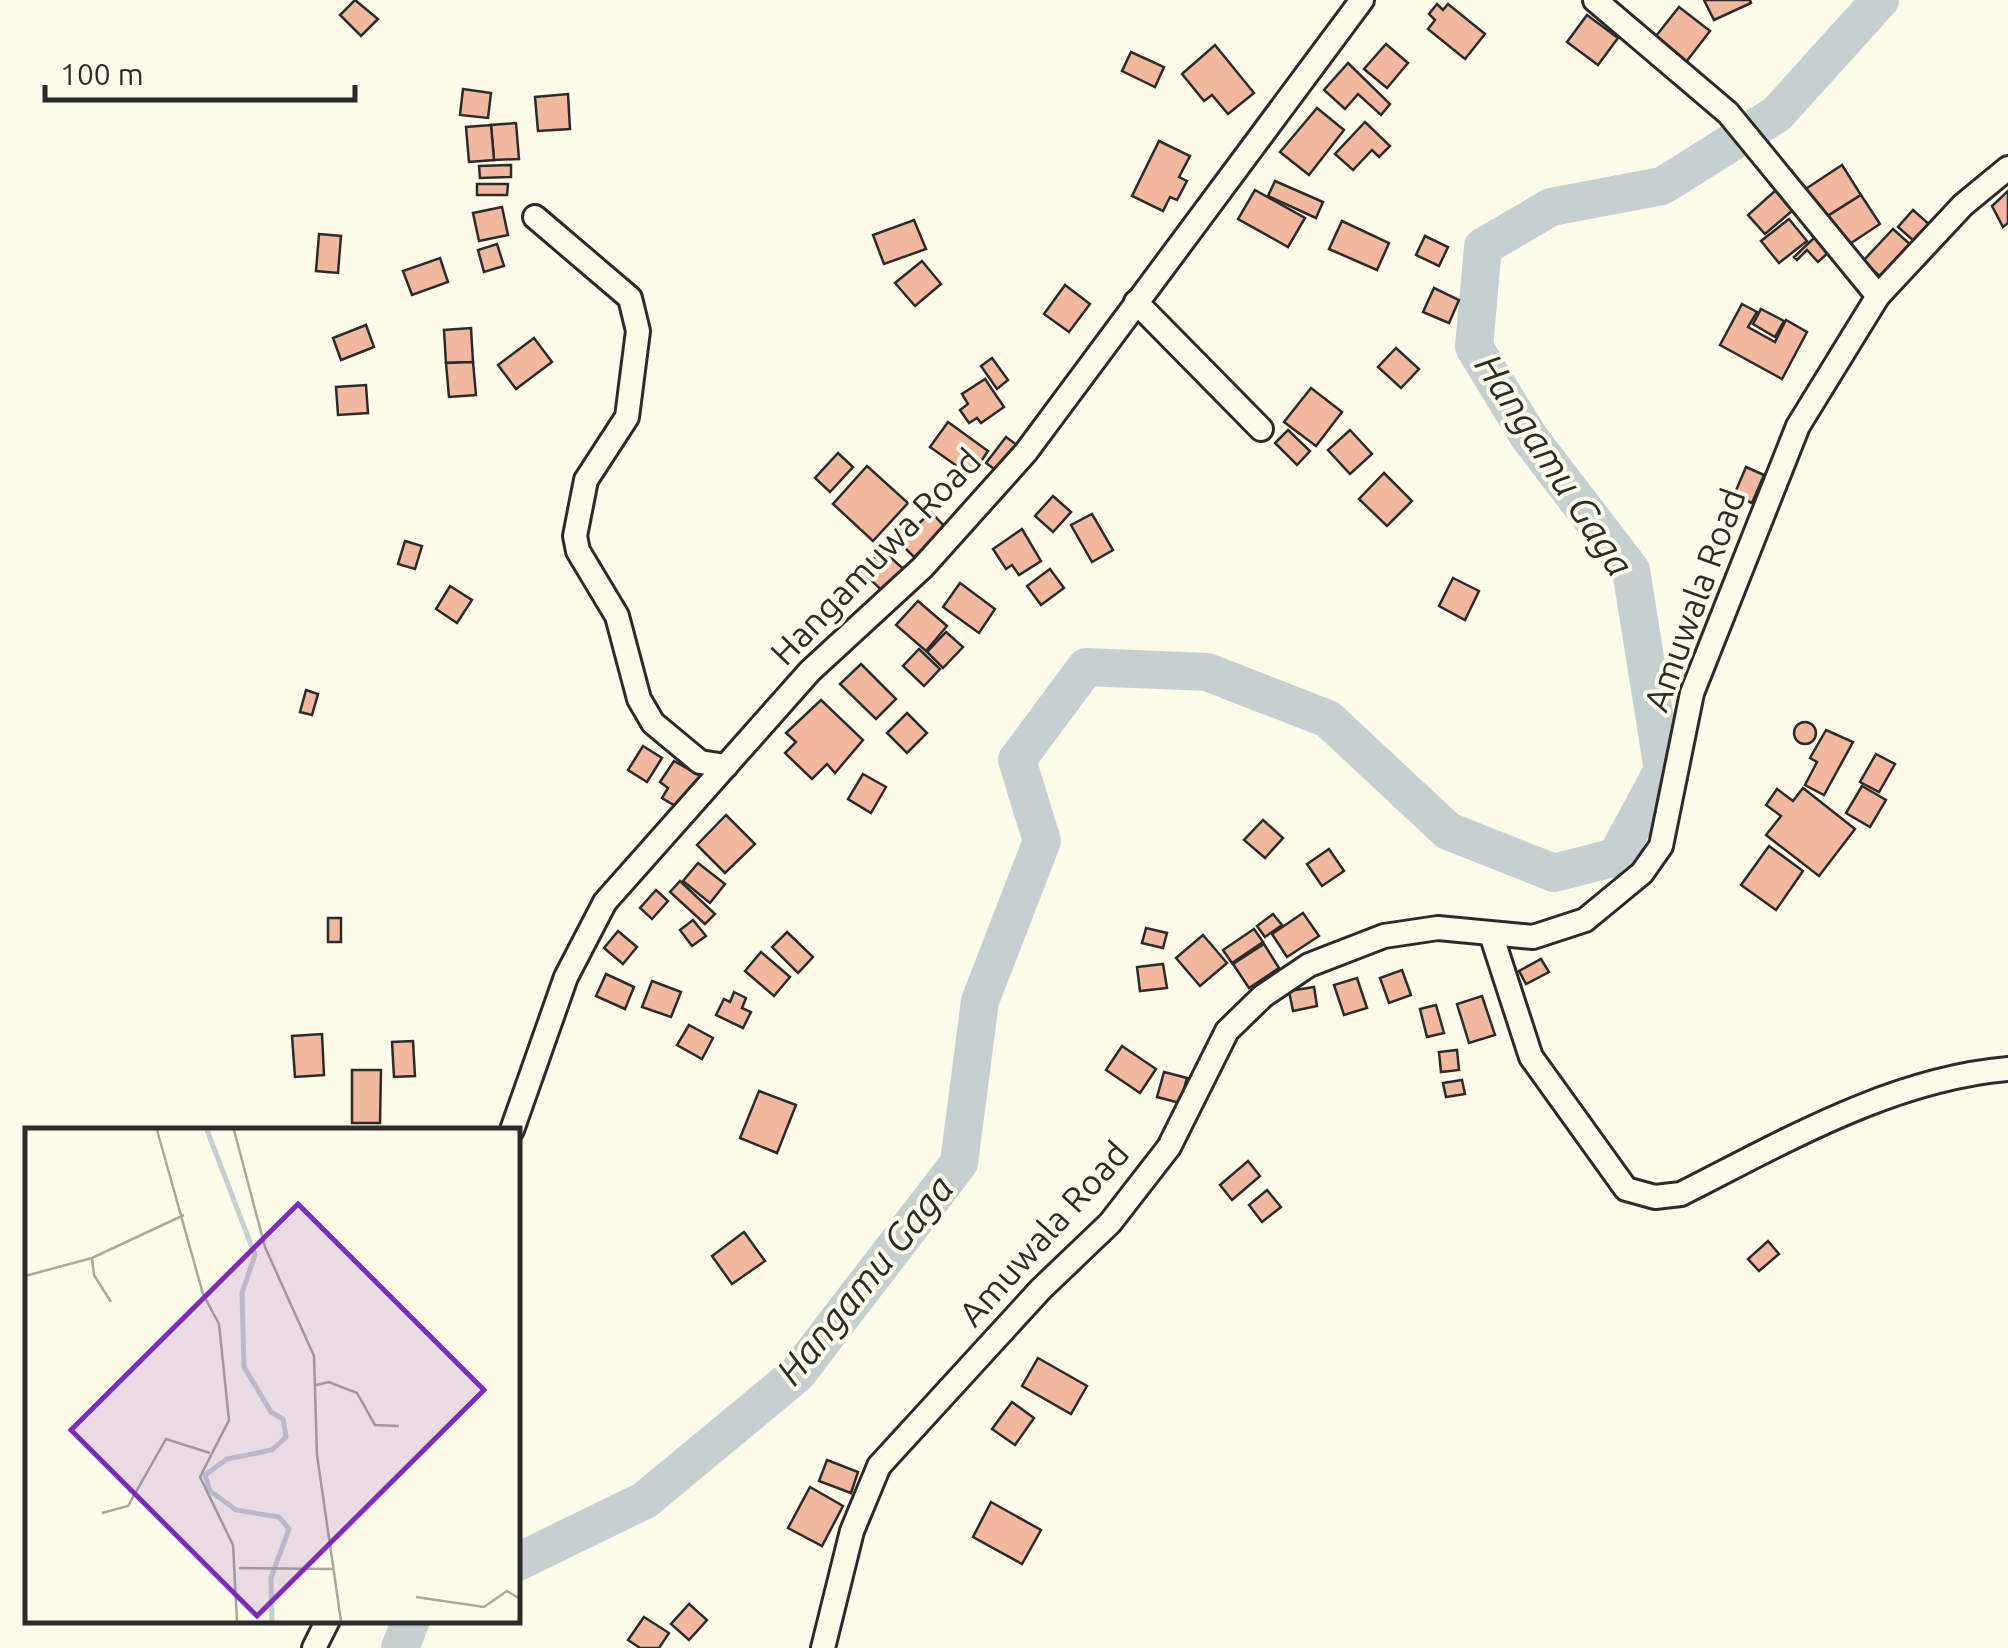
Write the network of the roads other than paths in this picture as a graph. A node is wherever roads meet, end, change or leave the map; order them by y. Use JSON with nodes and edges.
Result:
{"nodes":[{"id":1,"x":1362,"y":0,"type":"edge"},
{"id":2,"x":1595,"y":0,"type":"edge"},
{"id":3,"x":2008,"y":168,"type":"edge"},
{"id":4,"x":534,"y":217,"type":"dead end"},
{"id":5,"x":1878,"y":296,"type":"junction"},
{"id":6,"x":1136,"y":302,"type":"junction"},
{"id":7,"x":1261,"y":429,"type":"dead end"},
{"id":8,"x":726,"y":766,"type":"junction"},
{"id":9,"x":1491,"y":934,"type":"junction"},
{"id":10,"x":2008,"y":1069,"type":"edge"},
{"id":11,"x":513,"y":1128,"type":"edge"},
{"id":12,"x":326,"y":1623,"type":"edge"},
{"id":13,"x":314,"y":1648,"type":"edge"},
{"id":14,"x":823,"y":1648,"type":"edge"}],
"edges":[{"from":1,"to":6,"type":"street","name":"Hangamuwa Road"},
{"from":2,"to":5,"type":"street"},
{"from":3,"to":5,"type":"street","name":"Amuwala Road"},
{"from":4,"to":8,"type":"street"},
{"from":5,"to":9,"type":"street","name":"Amuwala Road"},
{"from":6,"to":7,"type":"street"},
{"from":6,"to":8,"type":"street","name":"Hangamuwa Road"},
{"from":8,"to":11,"type":"street","name":"Hangamuwa Road"},
{"from":9,"to":10,"type":"street"},
{"from":9,"to":14,"type":"street","name":"Amuwala Road"},
{"from":12,"to":13,"type":"street"}]}
